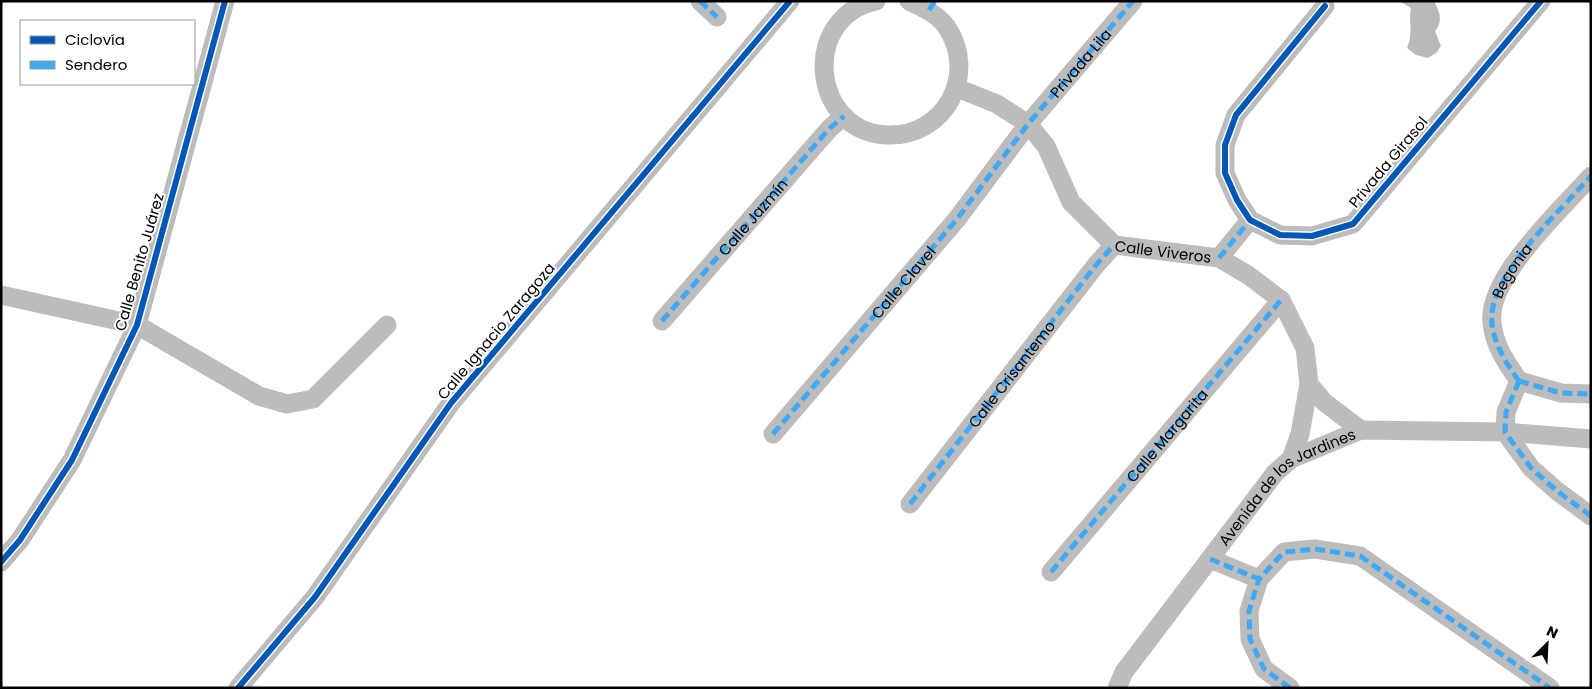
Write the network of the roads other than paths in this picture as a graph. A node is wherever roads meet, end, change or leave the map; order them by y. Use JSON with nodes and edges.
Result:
{"nodes":[{"id":1,"x":224,"y":1,"type":"edge"},
{"id":2,"x":700,"y":1,"type":"edge"},
{"id":3,"x":790,"y":1,"type":"edge"},
{"id":4,"x":876,"y":1,"type":"edge"},
{"id":5,"x":908,"y":1,"type":"edge"},
{"id":6,"x":1133,"y":1,"type":"edge"},
{"id":7,"x":1541,"y":1,"type":"edge"},
{"id":8,"x":932,"y":6,"type":"edge"},
{"id":9,"x":1325,"y":6,"type":"dead end"},
{"id":10,"x":717,"y":17,"type":"dead end"},
{"id":11,"x":957,"y":88,"type":"junction"},
{"id":12,"x":844,"y":116,"type":"junction"},
{"id":13,"x":1028,"y":124,"type":"junction"},
{"id":14,"x":1591,"y":176,"type":"edge"},
{"id":15,"x":1250,"y":220,"type":"junction"},
{"id":16,"x":1114,"y":245,"type":"junction"},
{"id":17,"x":1219,"y":258,"type":"junction"},
{"id":18,"x":1,"y":295,"type":"edge"},
{"id":19,"x":1281,"y":300,"type":"junction"},
{"id":20,"x":662,"y":321,"type":"dead end"},
{"id":21,"x":137,"y":325,"type":"junction"},
{"id":22,"x":387,"y":325,"type":"dead end"},
{"id":23,"x":1519,"y":381,"type":"junction"},
{"id":24,"x":1308,"y":384,"type":"junction"},
{"id":25,"x":1591,"y":394,"type":"edge"},
{"id":26,"x":1361,"y":430,"type":"junction"},
{"id":27,"x":1505,"y":432,"type":"junction"},
{"id":28,"x":772,"y":434,"type":"dead end"},
{"id":29,"x":1591,"y":439,"type":"edge"},
{"id":30,"x":1291,"y":459,"type":"junction"},
{"id":31,"x":910,"y":504,"type":"dead end"},
{"id":32,"x":1591,"y":516,"type":"edge"},
{"id":33,"x":1210,"y":558,"type":"junction"},
{"id":34,"x":1,"y":562,"type":"edge"},
{"id":35,"x":1051,"y":572,"type":"dead end"},
{"id":36,"x":1259,"y":579,"type":"junction"},
{"id":37,"x":238,"y":688,"type":"edge"},
{"id":38,"x":1118,"y":688,"type":"edge"},
{"id":39,"x":1290,"y":688,"type":"edge"},
{"id":40,"x":1550,"y":688,"type":"edge"}],
"edges":[{"from":1,"to":21,"type":"street","name":"Calle Benito Juárez"},
{"from":2,"to":10,"type":"street"},
{"from":3,"to":37,"type":"street","name":"Calle Ignacio Zaragoza"},
{"from":4,"to":12,"type":"street"},
{"from":5,"to":8,"type":"street"},
{"from":6,"to":13,"type":"street","name":"Privada Lila"},
{"from":7,"to":15,"type":"street","name":"Privada Girasol"},
{"from":8,"to":11,"type":"street"},
{"from":9,"to":15,"type":"street"},
{"from":11,"to":12,"type":"street"},
{"from":11,"to":13,"type":"street","name":"Calle Viveros"},
{"from":12,"to":20,"type":"street","name":"Calle Jazmín"},
{"from":13,"to":16,"type":"street","name":"Calle Viveros"},
{"from":13,"to":28,"type":"street","name":"Calle Clavel"},
{"from":14,"to":23,"type":"street","name":"Begonia"},
{"from":15,"to":17,"type":"street"},
{"from":16,"to":17,"type":"street","name":"Calle Viveros"},
{"from":16,"to":31,"type":"street","name":"Calle Crisantemo"},
{"from":17,"to":19,"type":"street","name":"Calle Viveros"},
{"from":18,"to":21,"type":"street"},
{"from":19,"to":24,"type":"street","name":"Calle Viveros"},
{"from":19,"to":35,"type":"street","name":"Calle Margarita"},
{"from":21,"to":22,"type":"street"},
{"from":21,"to":34,"type":"street","name":"Calle Benito Juárez"},
{"from":23,"to":25,"type":"street"},
{"from":23,"to":27,"type":"street"},
{"from":24,"to":26,"type":"street"},
{"from":24,"to":30,"type":"street","name":"Calle Viveros"},
{"from":26,"to":27,"type":"street","name":"Avenida de los Jardines"},
{"from":26,"to":30,"type":"street","name":"Avenida de los Jardines"},
{"from":27,"to":29,"type":"street","name":"Avenida de los Jardines"},
{"from":27,"to":32,"type":"street"},
{"from":30,"to":33,"type":"street","name":"Avenida de los Jardines"},
{"from":33,"to":36,"type":"street"},
{"from":33,"to":38,"type":"street","name":"Avenida de los Jardines"},
{"from":36,"to":39,"type":"street"},
{"from":36,"to":40,"type":"street"}]}
